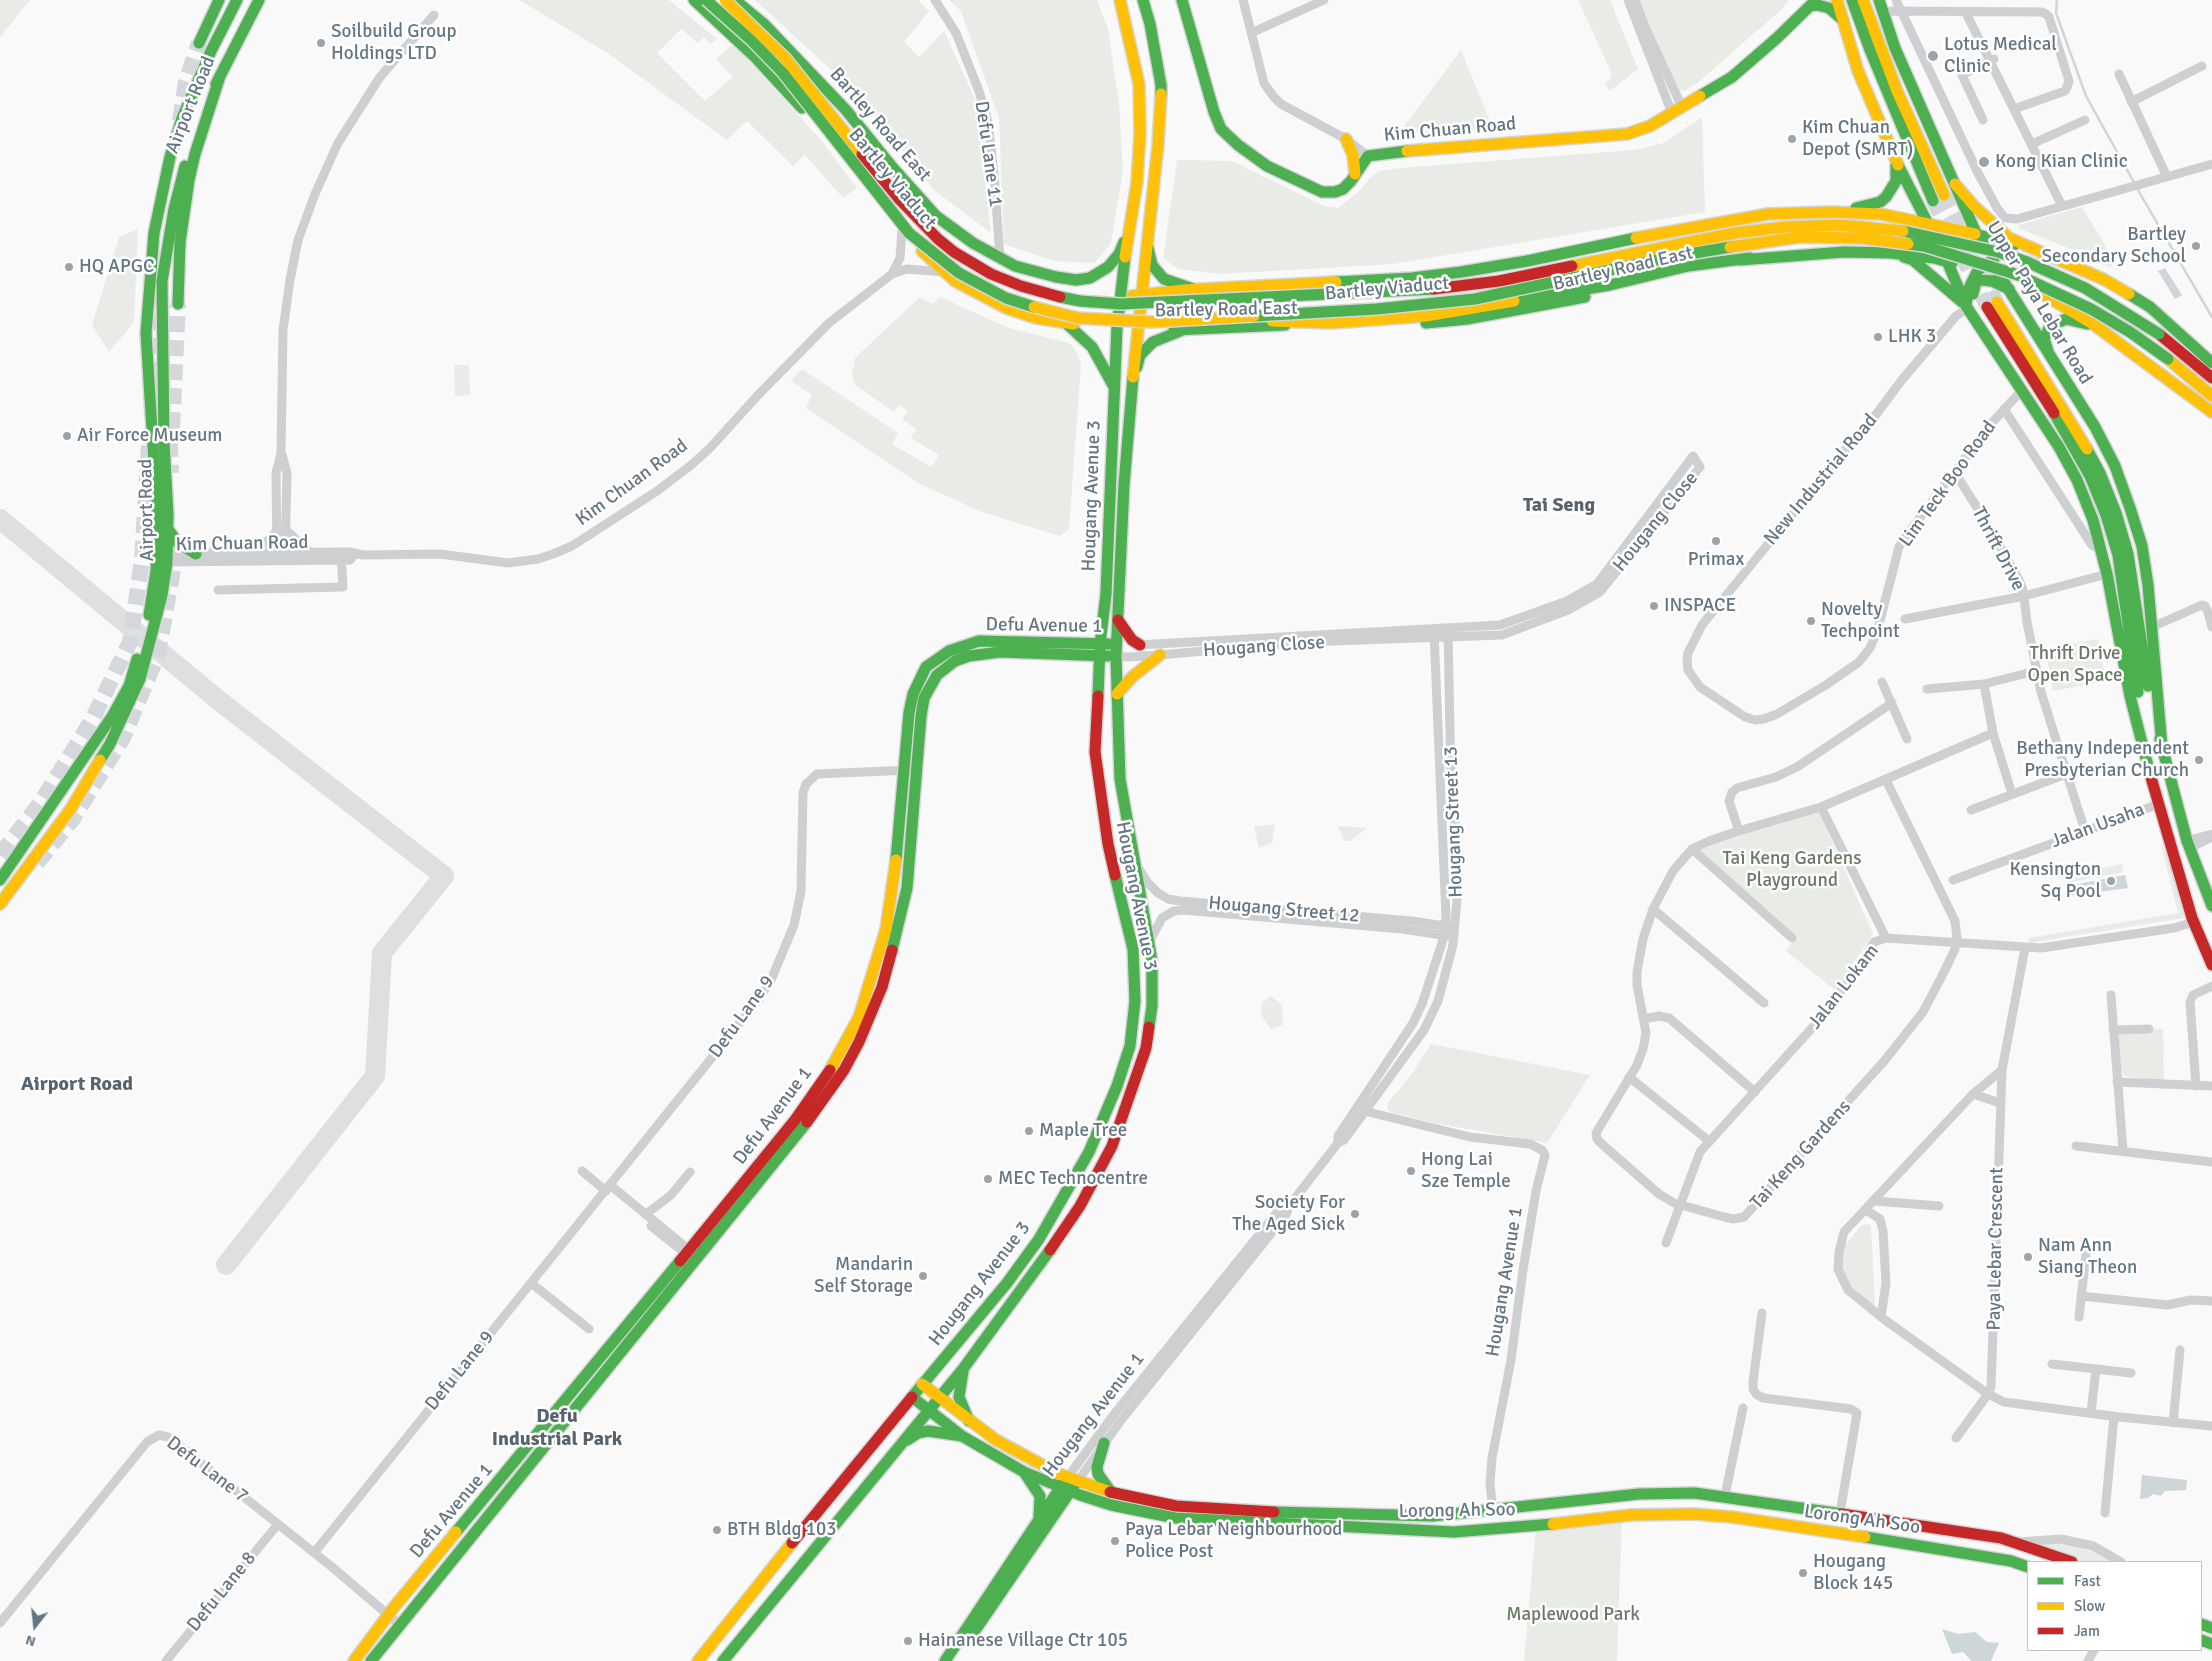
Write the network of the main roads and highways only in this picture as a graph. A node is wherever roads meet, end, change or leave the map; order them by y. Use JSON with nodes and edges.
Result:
{"nodes":[{"id":1,"x":219,"y":0,"type":"edge"},
{"id":2,"x":694,"y":0,"type":"edge"},
{"id":3,"x":706,"y":0,"type":"edge"},
{"id":4,"x":725,"y":0,"type":"edge"},
{"id":5,"x":735,"y":0,"type":"edge"},
{"id":6,"x":1120,"y":0,"type":"edge"},
{"id":7,"x":1142,"y":0,"type":"edge"},
{"id":8,"x":1182,"y":0,"type":"edge"},
{"id":9,"x":1837,"y":0,"type":"edge"},
{"id":10,"x":1852,"y":0,"type":"edge"},
{"id":11,"x":1863,"y":0,"type":"edge"},
{"id":12,"x":1878,"y":0,"type":"edge"},
{"id":13,"x":235,"y":2,"type":"edge"},
{"id":14,"x":258,"y":2,"type":"edge"},
{"id":15,"x":1813,"y":3,"type":"edge"},
{"id":16,"x":1843,"y":20,"type":"junction"},
{"id":17,"x":199,"y":43,"type":"tunnel mouth"},
{"id":18,"x":220,"y":76,"type":"junction"},
{"id":19,"x":816,"y":78,"type":"junction"},
{"id":20,"x":791,"y":96,"type":"junction"},
{"id":21,"x":1346,"y":139,"type":"road end"},
{"id":22,"x":1891,"y":149,"type":"junction"},
{"id":23,"x":1355,"y":174,"type":"junction"},
{"id":24,"x":1955,"y":184,"type":"junction"},
{"id":25,"x":1830,"y":212,"type":"junction"},
{"id":26,"x":942,"y":220,"type":"junction"},
{"id":27,"x":1925,"y":222,"type":"junction"},
{"id":28,"x":1128,"y":231,"type":"junction"},
{"id":29,"x":1146,"y":233,"type":"junction"},
{"id":30,"x":1975,"y":234,"type":"junction"},
{"id":31,"x":916,"y":245,"type":"junction"},
{"id":32,"x":2036,"y":251,"type":"junction"},
{"id":33,"x":1891,"y":253,"type":"junction"},
{"id":34,"x":1750,"y":258,"type":"junction"},
{"id":35,"x":1990,"y":260,"type":"junction"},
{"id":36,"x":2059,"y":260,"type":"junction"},
{"id":37,"x":1947,"y":261,"type":"junction"},
{"id":38,"x":1978,"y":270,"type":"junction"},
{"id":39,"x":2001,"y":276,"type":"junction"},
{"id":40,"x":1196,"y":290,"type":"junction"},
{"id":41,"x":2009,"y":290,"type":"junction"},
{"id":42,"x":2042,"y":294,"type":"junction"},
{"id":43,"x":1139,"y":295,"type":"junction"},
{"id":44,"x":1119,"y":297,"type":"junction"},
{"id":45,"x":178,"y":304,"type":"tunnel mouth"},
{"id":46,"x":1967,"y":307,"type":"junction"},
{"id":47,"x":1250,"y":317,"type":"junction"},
{"id":48,"x":1975,"y":320,"type":"junction"},
{"id":49,"x":1066,"y":323,"type":"junction"},
{"id":50,"x":1117,"y":327,"type":"junction"},
{"id":51,"x":1137,"y":328,"type":"junction"},
{"id":52,"x":1183,"y":330,"type":"junction"},
{"id":53,"x":2100,"y":330,"type":"junction"},
{"id":54,"x":2048,"y":351,"type":"junction"},
{"id":55,"x":2212,"y":363,"type":"edge"},
{"id":56,"x":2212,"y":378,"type":"edge"},
{"id":57,"x":1114,"y":387,"type":"junction"},
{"id":58,"x":1132,"y":391,"type":"junction"},
{"id":59,"x":2212,"y":396,"type":"edge"},
{"id":60,"x":2212,"y":412,"type":"edge"},
{"id":61,"x":163,"y":417,"type":"junction"},
{"id":62,"x":152,"y":435,"type":"junction"},
{"id":63,"x":168,"y":530,"type":"junction"},
{"id":64,"x":196,"y":554,"type":"road end"},
{"id":65,"x":162,"y":558,"type":"junction"},
{"id":66,"x":1118,"y":620,"type":"junction"},
{"id":67,"x":1140,"y":645,"type":"road end"},
{"id":68,"x":1100,"y":650,"type":"junction"},
{"id":69,"x":1116,"y":650,"type":"junction"},
{"id":70,"x":1160,"y":655,"type":"road end"},
{"id":71,"x":1117,"y":694,"type":"junction"},
{"id":72,"x":2162,"y":748,"type":"junction"},
{"id":73,"x":2155,"y":792,"type":"junction"},
{"id":74,"x":0,"y":880,"type":"edge"},
{"id":75,"x":0,"y":904,"type":"edge"},
{"id":76,"x":2212,"y":906,"type":"edge"},
{"id":77,"x":2212,"y":965,"type":"edge"},
{"id":78,"x":692,"y":1255,"type":"junction"},
{"id":79,"x":964,"y":1369,"type":"junction"},
{"id":80,"x":922,"y":1384,"type":"junction"},
{"id":81,"x":912,"y":1397,"type":"junction"},
{"id":82,"x":939,"y":1398,"type":"junction"},
{"id":83,"x":928,"y":1411,"type":"junction"},
{"id":84,"x":968,"y":1421,"type":"junction"},
{"id":85,"x":962,"y":1436,"type":"junction"},
{"id":86,"x":903,"y":1442,"type":"junction"},
{"id":87,"x":1104,"y":1443,"type":"road end"},
{"id":88,"x":1024,"y":1472,"type":"junction"},
{"id":89,"x":1068,"y":1484,"type":"junction"},
{"id":90,"x":1111,"y":1492,"type":"junction"},
{"id":91,"x":1409,"y":1516,"type":"junction"},
{"id":92,"x":1039,"y":1520,"type":"junction"},
{"id":93,"x":1410,"y":1531,"type":"junction"},
{"id":94,"x":2069,"y":1561,"type":"edge"},
{"id":95,"x":2027,"y":1567,"type":"edge"},
{"id":96,"x":354,"y":1661,"type":"edge"},
{"id":97,"x":371,"y":1661,"type":"edge"},
{"id":98,"x":698,"y":1661,"type":"edge"},
{"id":99,"x":723,"y":1661,"type":"edge"},
{"id":100,"x":945,"y":1661,"type":"edge"},
{"id":101,"x":954,"y":1661,"type":"edge"}],
"edges":[{"from":1,"to":17,"type":"main road"},
{"from":2,"to":20,"type":"main road","name":"Bartley Road East"},
{"from":3,"to":47,"type":"main road","name":"Bartley Viaduct","bridge":true},
{"from":4,"to":56,"type":"main road","name":"Bartley Viaduct","bridge":true},
{"from":5,"to":19,"type":"main road","name":"Bartley Road East"},
{"from":6,"to":28,"type":"main road","name":"Hougang Avenue 3"},
{"from":7,"to":29,"type":"main road","name":"Hougang Avenue 3"},
{"from":8,"to":23,"type":"main road","name":"Kim Chuan Road"},
{"from":9,"to":16,"type":"main road","name":"Upper Paya Lebar Road"},
{"from":10,"to":11,"type":"main road"},
{"from":12,"to":24,"type":"main road","name":"Upper Paya Lebar Road"},
{"from":13,"to":14,"type":"main road"},
{"from":13,"to":62,"type":"main road","name":"Airport Road"},
{"from":14,"to":18,"type":"main road","name":"Airport Road"},
{"from":15,"to":16,"type":"main road","name":"Kim Chuan Road"},
{"from":15,"to":23,"type":"main road","name":"Kim Chuan Road"},
{"from":16,"to":22,"type":"main road","name":"Upper Paya Lebar Road"},
{"from":18,"to":45,"type":"main road"},
{"from":18,"to":61,"type":"main road","name":"Airport Road"},
{"from":19,"to":20,"type":"main road"},
{"from":19,"to":26,"type":"main road","name":"Bartley Road East"},
{"from":20,"to":31,"type":"main road","name":"Bartley Road East"},
{"from":21,"to":23,"type":"main road"},
{"from":22,"to":25,"type":"main road"},
{"from":22,"to":27,"type":"main road","name":"Upper Paya Lebar Road"},
{"from":24,"to":30,"type":"main road","name":"Upper Paya Lebar Road"},
{"from":24,"to":32,"type":"main road"},
{"from":25,"to":27,"type":"main road","name":"Bartley Road East"},
{"from":25,"to":40,"type":"main road","name":"Bartley Road East"},
{"from":26,"to":28,"type":"main road","name":"Bartley Road East"},
{"from":26,"to":31,"type":"main road"},
{"from":27,"to":30,"type":"main road","name":"Bartley Road East"},
{"from":27,"to":37,"type":"main road","name":"Upper Paya Lebar Road"},
{"from":28,"to":44,"type":"main road","name":"Hougang Avenue 3"},
{"from":29,"to":40,"type":"main road"},
{"from":29,"to":43,"type":"main road","name":"Hougang Avenue 3"},
{"from":30,"to":32,"type":"main road","name":"Bartley Road East"},
{"from":30,"to":35,"type":"main road","name":"Upper Paya Lebar Road"},
{"from":31,"to":49,"type":"main road","name":"Bartley Road East"},
{"from":32,"to":35,"type":"main road"},
{"from":32,"to":36,"type":"main road"},
{"from":33,"to":34,"type":"main road","name":"Bartley Road East"},
{"from":33,"to":37,"type":"main road","name":"Bartley Road East"},
{"from":33,"to":46,"type":"main road"},
{"from":34,"to":47,"type":"main road","bridge":true},
{"from":34,"to":52,"type":"main road","name":"Bartley Road East"},
{"from":35,"to":38,"type":"main road"},
{"from":35,"to":39,"type":"main road","name":"Upper Paya Lebar Road"},
{"from":36,"to":42,"type":"main road"},
{"from":36,"to":55,"type":"main road"},
{"from":37,"to":38,"type":"main road","name":"Bartley Road East"},
{"from":37,"to":46,"type":"main road","name":"Upper Paya Lebar Road"},
{"from":38,"to":39,"type":"main road","name":"Bartley Road East"},
{"from":38,"to":46,"type":"main road"},
{"from":39,"to":41,"type":"main road","name":"Upper Paya Lebar Road"},
{"from":39,"to":42,"type":"main road","name":"Bartley Road East"},
{"from":40,"to":43,"type":"main road","name":"Bartley Road East"},
{"from":41,"to":48,"type":"main road"},
{"from":41,"to":54,"type":"main road","name":"Upper Paya Lebar Road"},
{"from":42,"to":53,"type":"main road","name":"Bartley Road East"},
{"from":43,"to":44,"type":"main road","name":"Bartley Road East"},
{"from":43,"to":51,"type":"main road","name":"Hougang Avenue 3"},
{"from":44,"to":50,"type":"main road","name":"Hougang Avenue 3"},
{"from":46,"to":48,"type":"main road","name":"Upper Paya Lebar Road"},
{"from":47,"to":59,"type":"main road","name":"Bartley Viaduct","bridge":true},
{"from":48,"to":73,"type":"main road","name":"Upper Paya Lebar Road"},
{"from":49,"to":50,"type":"main road","name":"Bartley Road East"},
{"from":49,"to":57,"type":"main road"},
{"from":50,"to":51,"type":"main road","name":"Bartley Road East"},
{"from":50,"to":57,"type":"main road","name":"Hougang Avenue 3"},
{"from":51,"to":52,"type":"main road","name":"Bartley Road East"},
{"from":51,"to":58,"type":"main road","name":"Hougang Avenue 3"},
{"from":52,"to":58,"type":"main road"},
{"from":53,"to":54,"type":"main road"},
{"from":53,"to":60,"type":"main road"},
{"from":54,"to":72,"type":"main road","name":"Upper Paya Lebar Road"},
{"from":57,"to":68,"type":"main road","name":"Hougang Avenue 3"},
{"from":58,"to":66,"type":"main road","name":"Hougang Avenue 3"},
{"from":61,"to":62,"type":"main road"},
{"from":61,"to":63,"type":"main road","name":"Airport Road"},
{"from":62,"to":65,"type":"main road","name":"Airport Road"},
{"from":63,"to":64,"type":"main road"},
{"from":63,"to":65,"type":"main road","name":"Airport Road"},
{"from":65,"to":74,"type":"main road","name":"Airport Road"},
{"from":65,"to":75,"type":"main road","name":"Airport Road"},
{"from":66,"to":67,"type":"main road"},
{"from":66,"to":69,"type":"main road","name":"Hougang Avenue 3"},
{"from":68,"to":69,"type":"main road","name":"Defu Avenue 1"},
{"from":68,"to":78,"type":"main road","name":"Defu Avenue 1"},
{"from":68,"to":78,"type":"main road","name":"Defu Avenue 1"},
{"from":68,"to":80,"type":"main road","name":"Hougang Avenue 3"},
{"from":69,"to":71,"type":"main road","name":"Hougang Avenue 3"},
{"from":70,"to":71,"type":"main road"},
{"from":71,"to":79,"type":"main road","name":"Hougang Avenue 3"},
{"from":72,"to":73,"type":"main road","name":"Upper Paya Lebar Road"},
{"from":72,"to":76,"type":"main road","name":"Upper Paya Lebar Road"},
{"from":73,"to":77,"type":"main road","name":"Upper Paya Lebar Road"},
{"from":78,"to":96,"type":"main road","name":"Defu Avenue 1"},
{"from":78,"to":97,"type":"main road","name":"Defu Avenue 1"},
{"from":79,"to":82,"type":"main road","name":"Hougang Avenue 3"},
{"from":79,"to":84,"type":"main road"},
{"from":80,"to":81,"type":"main road","name":"Hougang Avenue 3"},
{"from":80,"to":82,"type":"main road","name":"Lorong Ah Soo"},
{"from":81,"to":83,"type":"main road","name":"Lorong Ah Soo"},
{"from":81,"to":98,"type":"main road","name":"Hougang Avenue 3"},
{"from":82,"to":83,"type":"main road","name":"Hougang Avenue 3"},
{"from":82,"to":84,"type":"main road","name":"Lorong Ah Soo"},
{"from":83,"to":85,"type":"main road","name":"Lorong Ah Soo"},
{"from":83,"to":86,"type":"main road","name":"Hougang Avenue 3"},
{"from":84,"to":89,"type":"main road","name":"Lorong Ah Soo"},
{"from":85,"to":86,"type":"main road"},
{"from":85,"to":88,"type":"main road","name":"Lorong Ah Soo"},
{"from":86,"to":99,"type":"main road","name":"Hougang Avenue 3"},
{"from":87,"to":90,"type":"main road"},
{"from":88,"to":89,"type":"main road","name":"Lorong Ah Soo"},
{"from":88,"to":92,"type":"main road"},
{"from":89,"to":90,"type":"main road","name":"Lorong Ah Soo"},
{"from":89,"to":92,"type":"main road","name":"Hougang Avenue 1"},
{"from":89,"to":93,"type":"main road","name":"Lorong Ah Soo"},
{"from":89,"to":101,"type":"main road","name":"Hougang Avenue 1"},
{"from":90,"to":91,"type":"main road","name":"Lorong Ah Soo"},
{"from":91,"to":93,"type":"main road"},
{"from":91,"to":94,"type":"main road","name":"Lorong Ah Soo"},
{"from":92,"to":100,"type":"main road","name":"Hougang Avenue 1"},
{"from":93,"to":95,"type":"main road","name":"Lorong Ah Soo"}]}
